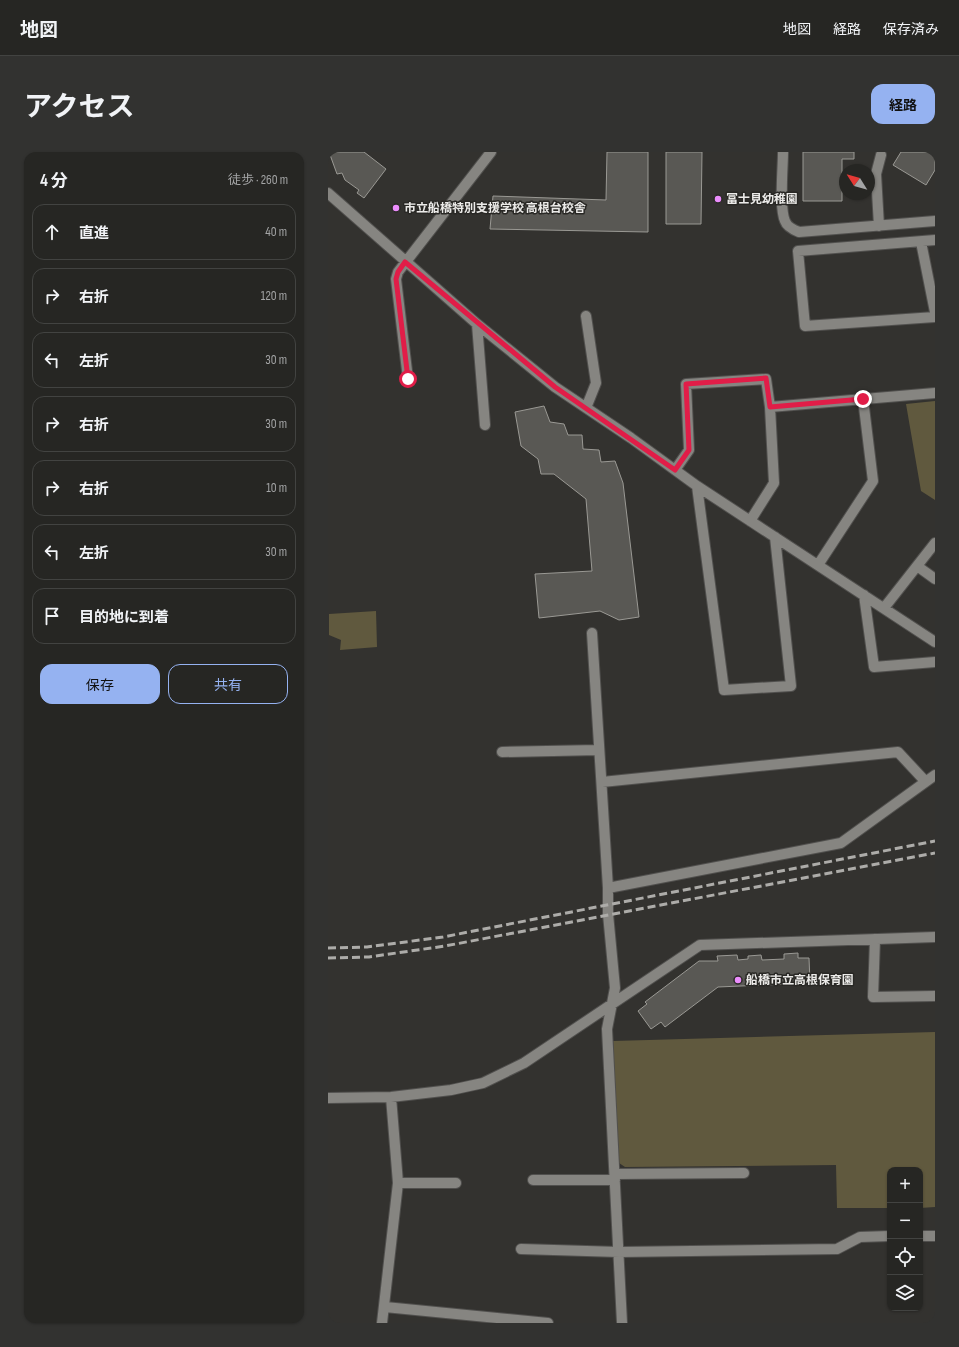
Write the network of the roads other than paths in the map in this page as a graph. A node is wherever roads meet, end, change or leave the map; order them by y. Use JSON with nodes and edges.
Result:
{"nodes":[{"id":1,"x":491,"y":152,"type":"edge"},
{"id":2,"x":783,"y":152,"type":"edge"},
{"id":3,"x":881,"y":155,"type":"dead end"},
{"id":4,"x":328,"y":193,"type":"edge"},
{"id":5,"x":935,"y":221,"type":"edge"},
{"id":6,"x":879,"y":226,"type":"junction"},
{"id":7,"x":935,"y":240,"type":"edge"},
{"id":8,"x":921,"y":242,"type":"junction"},
{"id":9,"x":405,"y":262,"type":"junction"},
{"id":10,"x":935,"y":312,"type":"edge"},
{"id":11,"x":586,"y":316,"type":"dead end"},
{"id":12,"x":935,"y":317,"type":"edge"},
{"id":13,"x":477,"y":324,"type":"junction"},
{"id":14,"x":408,"y":379,"type":"dead end"},
{"id":15,"x":935,"y":392,"type":"edge"},
{"id":16,"x":863,"y":399,"type":"junction"},
{"id":17,"x":770,"y":407,"type":"junction"},
{"id":18,"x":586,"y":408,"type":"junction"},
{"id":19,"x":485,"y":425,"type":"dead end"},
{"id":20,"x":675,"y":470,"type":"junction"},
{"id":21,"x":697,"y":486,"type":"junction"},
{"id":22,"x":750,"y":521,"type":"junction"},
{"id":23,"x":775,"y":537,"type":"junction"},
{"id":24,"x":935,"y":543,"type":"edge"},
{"id":25,"x":818,"y":565,"type":"junction"},
{"id":26,"x":917,"y":566,"type":"junction"},
{"id":27,"x":935,"y":579,"type":"edge"},
{"id":28,"x":864,"y":595,"type":"junction"},
{"id":29,"x":884,"y":608,"type":"junction"},
{"id":30,"x":592,"y":633,"type":"dead end"},
{"id":31,"x":935,"y":642,"type":"edge"},
{"id":32,"x":935,"y":662,"type":"edge"},
{"id":33,"x":598,"y":750,"type":"junction"},
{"id":34,"x":502,"y":752,"type":"dead end"},
{"id":35,"x":935,"y":775,"type":"edge"},
{"id":36,"x":925,"y":781,"type":"junction"},
{"id":37,"x":602,"y":782,"type":"junction"},
{"id":38,"x":608,"y":888,"type":"junction"},
{"id":39,"x":935,"y":937,"type":"edge"},
{"id":40,"x":875,"y":939,"type":"junction"},
{"id":41,"x":935,"y":996,"type":"edge"},
{"id":42,"x":611,"y":1006,"type":"junction"},
{"id":43,"x":391,"y":1097,"type":"junction"},
{"id":44,"x":328,"y":1098,"type":"edge"},
{"id":45,"x":744,"y":1173,"type":"dead end"},
{"id":46,"x":615,"y":1177,"type":"junction"},
{"id":47,"x":533,"y":1180,"type":"dead end"},
{"id":48,"x":398,"y":1183,"type":"junction"},
{"id":49,"x":456,"y":1183,"type":"dead end"},
{"id":50,"x":887,"y":1236,"type":"edge"},
{"id":51,"x":923,"y":1236,"type":"edge"},
{"id":52,"x":935,"y":1236,"type":"edge"},
{"id":53,"x":521,"y":1249,"type":"dead end"},
{"id":54,"x":619,"y":1252,"type":"junction"},
{"id":55,"x":385,"y":1307,"type":"junction"},
{"id":56,"x":382,"y":1323,"type":"edge"},
{"id":57,"x":548,"y":1323,"type":"edge"},
{"id":58,"x":622,"y":1323,"type":"edge"}],
"edges":[{"from":1,"to":9,"type":"street"},
{"from":2,"to":6,"type":"street"},
{"from":3,"to":6,"type":"street"},
{"from":4,"to":9,"type":"street"},
{"from":5,"to":6,"type":"street"},
{"from":7,"to":8,"type":"street"},
{"from":8,"to":10,"type":"street"},
{"from":8,"to":12,"type":"street"},
{"from":9,"to":13,"type":"street"},
{"from":9,"to":14,"type":"street"},
{"from":11,"to":18,"type":"street"},
{"from":13,"to":18,"type":"street"},
{"from":13,"to":19,"type":"street"},
{"from":15,"to":16,"type":"street"},
{"from":16,"to":17,"type":"street"},
{"from":16,"to":25,"type":"street"},
{"from":17,"to":20,"type":"street"},
{"from":17,"to":22,"type":"street"},
{"from":18,"to":20,"type":"street"},
{"from":20,"to":21,"type":"street"},
{"from":21,"to":22,"type":"street"},
{"from":21,"to":23,"type":"street"},
{"from":22,"to":23,"type":"street"},
{"from":23,"to":25,"type":"street"},
{"from":24,"to":26,"type":"street"},
{"from":25,"to":28,"type":"street"},
{"from":26,"to":27,"type":"street"},
{"from":26,"to":29,"type":"street"},
{"from":28,"to":29,"type":"street"},
{"from":28,"to":32,"type":"street"},
{"from":29,"to":31,"type":"street"},
{"from":30,"to":33,"type":"street"},
{"from":33,"to":34,"type":"street"},
{"from":33,"to":37,"type":"street"},
{"from":35,"to":36,"type":"street"},
{"from":36,"to":37,"type":"street"},
{"from":36,"to":38,"type":"street"},
{"from":37,"to":38,"type":"street"},
{"from":38,"to":42,"type":"street"},
{"from":39,"to":40,"type":"street"},
{"from":40,"to":41,"type":"street"},
{"from":40,"to":42,"type":"street"},
{"from":42,"to":43,"type":"street"},
{"from":42,"to":46,"type":"street"},
{"from":43,"to":44,"type":"street"},
{"from":43,"to":48,"type":"street"},
{"from":45,"to":46,"type":"street"},
{"from":46,"to":47,"type":"street"},
{"from":46,"to":54,"type":"street"},
{"from":48,"to":49,"type":"street"},
{"from":48,"to":55,"type":"street"},
{"from":50,"to":54,"type":"street"},
{"from":51,"to":52,"type":"street"},
{"from":53,"to":54,"type":"street"},
{"from":54,"to":58,"type":"street"},
{"from":55,"to":56,"type":"street"},
{"from":55,"to":57,"type":"street"}]}
